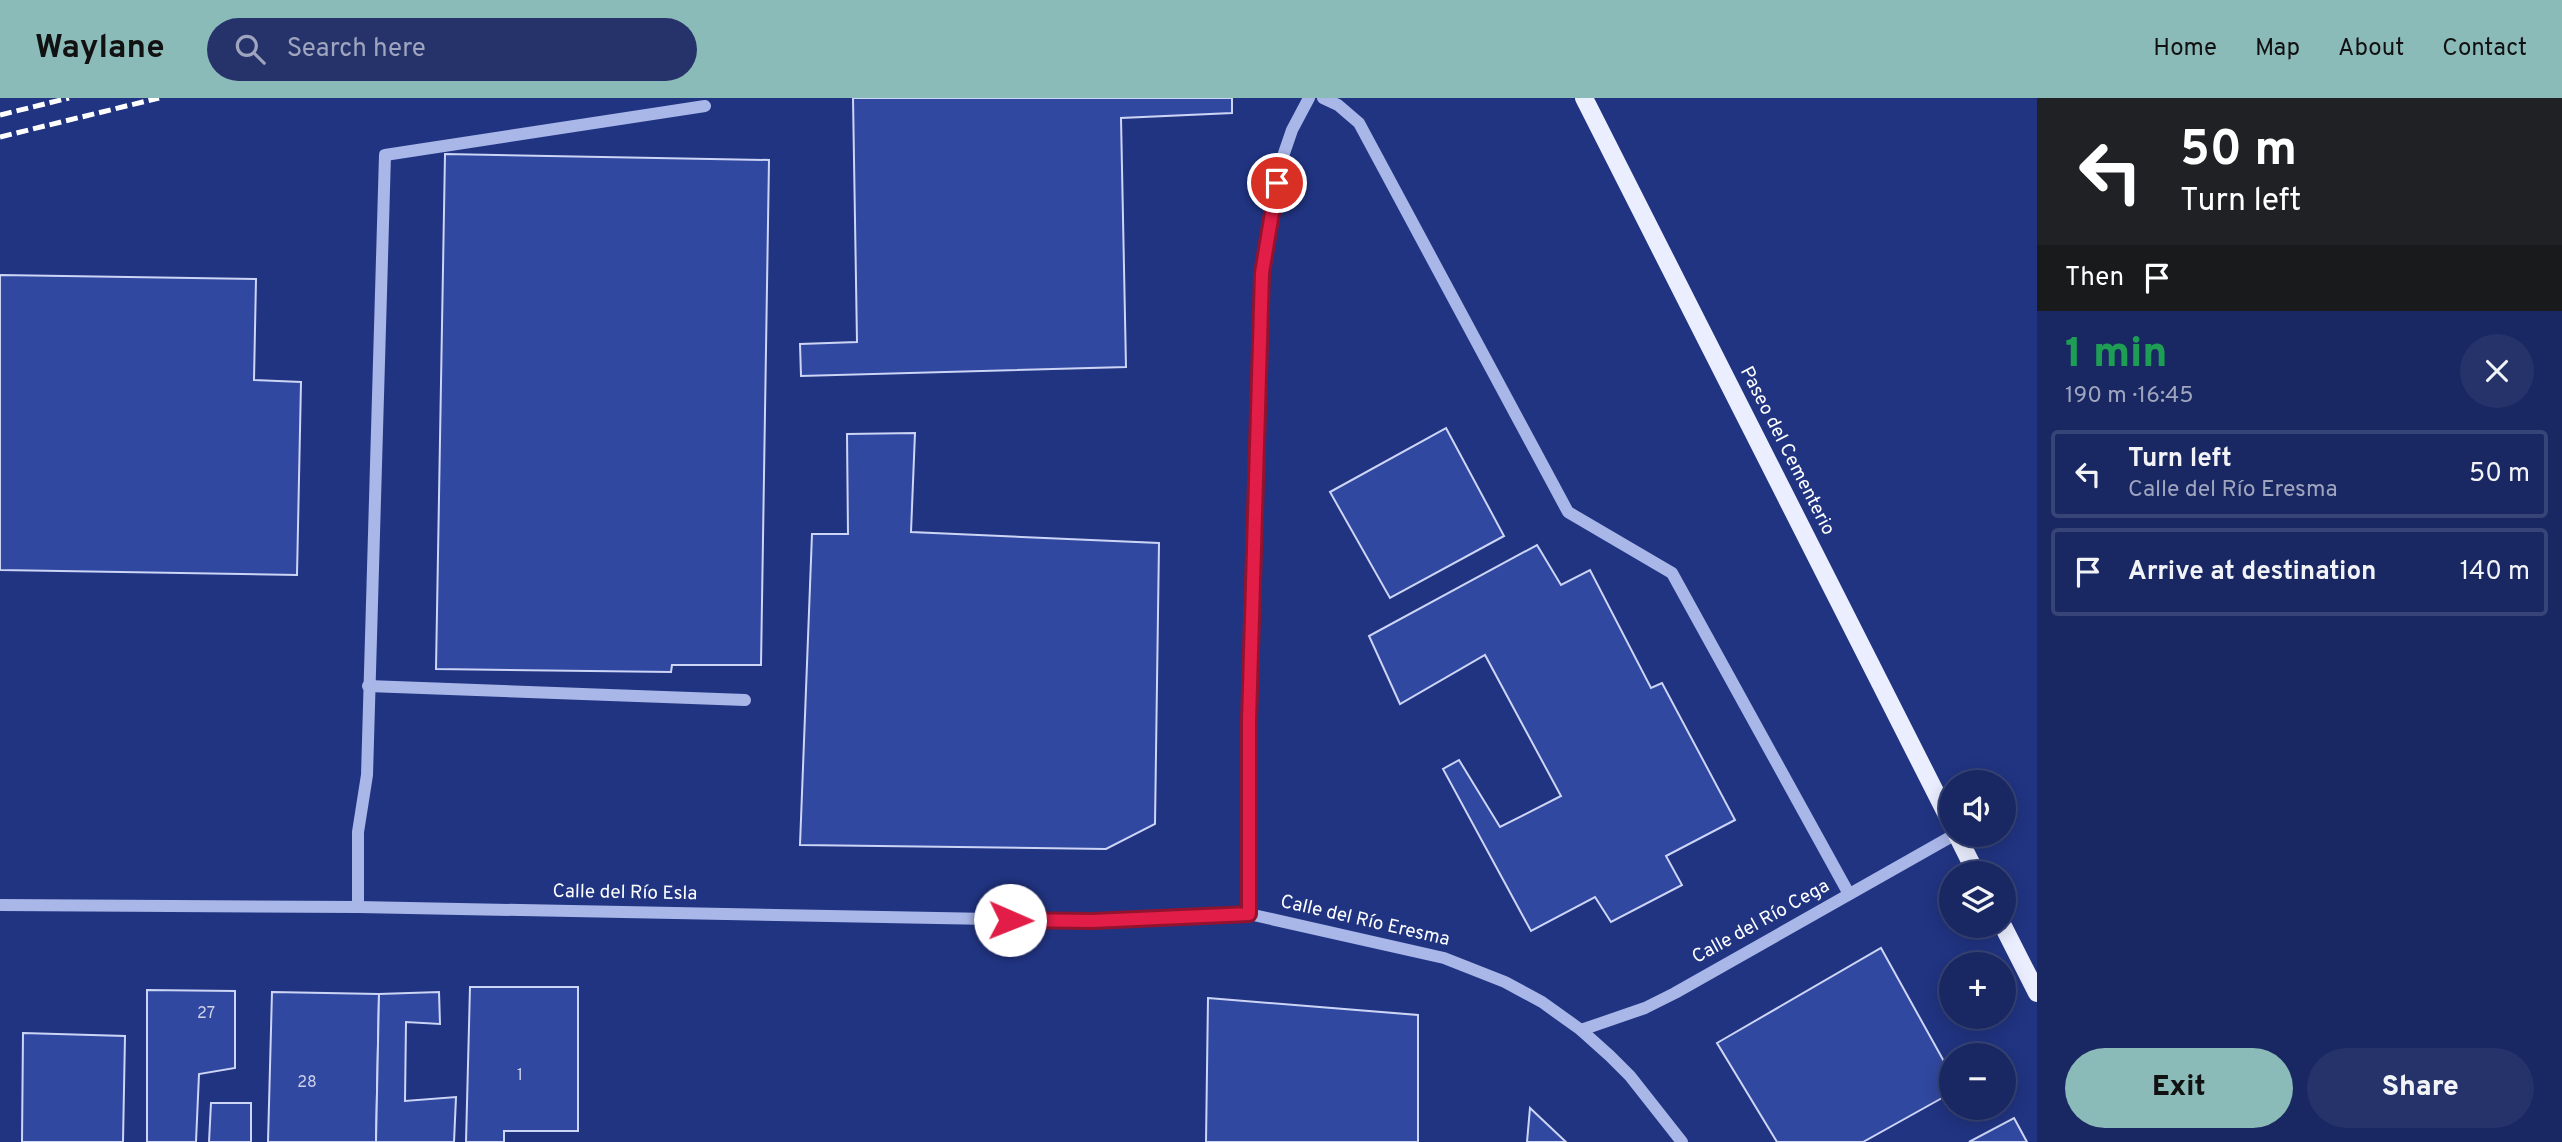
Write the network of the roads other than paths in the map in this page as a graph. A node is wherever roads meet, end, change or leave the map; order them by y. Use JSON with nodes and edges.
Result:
{"nodes":[{"id":1,"x":1309,"y":98,"type":"edge"},
{"id":2,"x":1324,"y":98,"type":"edge"},
{"id":3,"x":1584,"y":98,"type":"edge"},
{"id":4,"x":705,"y":106,"type":"dead end"},
{"id":5,"x":368,"y":686,"type":"junction"},
{"id":6,"x":745,"y":700,"type":"dead end"},
{"id":7,"x":1939,"y":799,"type":"edge"},
{"id":8,"x":1939,"y":844,"type":"edge"},
{"id":9,"x":1849,"y":894,"type":"junction"},
{"id":10,"x":0,"y":905,"type":"edge"},
{"id":11,"x":358,"y":908,"type":"junction"},
{"id":12,"x":1249,"y":914,"type":"junction"},
{"id":13,"x":2009,"y":938,"type":"edge"},
{"id":14,"x":2037,"y":993,"type":"edge"},
{"id":15,"x":1581,"y":1030,"type":"junction"},
{"id":16,"x":1682,"y":1142,"type":"edge"}],
"edges":[{"from":1,"to":12,"type":"street"},
{"from":2,"to":9,"type":"street"},
{"from":3,"to":7,"type":"main road","name":"Paseo del Cementerio"},
{"from":4,"to":5,"type":"street"},
{"from":5,"to":6,"type":"street"},
{"from":5,"to":11,"type":"street"},
{"from":8,"to":9,"type":"street","name":"Calle del Río Cega"},
{"from":9,"to":15,"type":"street","name":"Calle del Río Cega"},
{"from":10,"to":11,"type":"street","name":"Calle del Río Esla"},
{"from":11,"to":12,"type":"street","name":"Calle del Río Esla"},
{"from":12,"to":15,"type":"street","name":"Calle del Río Eresma"},
{"from":13,"to":14,"type":"main road"},
{"from":15,"to":16,"type":"street","name":"Calle del Río Eresma"}]}
